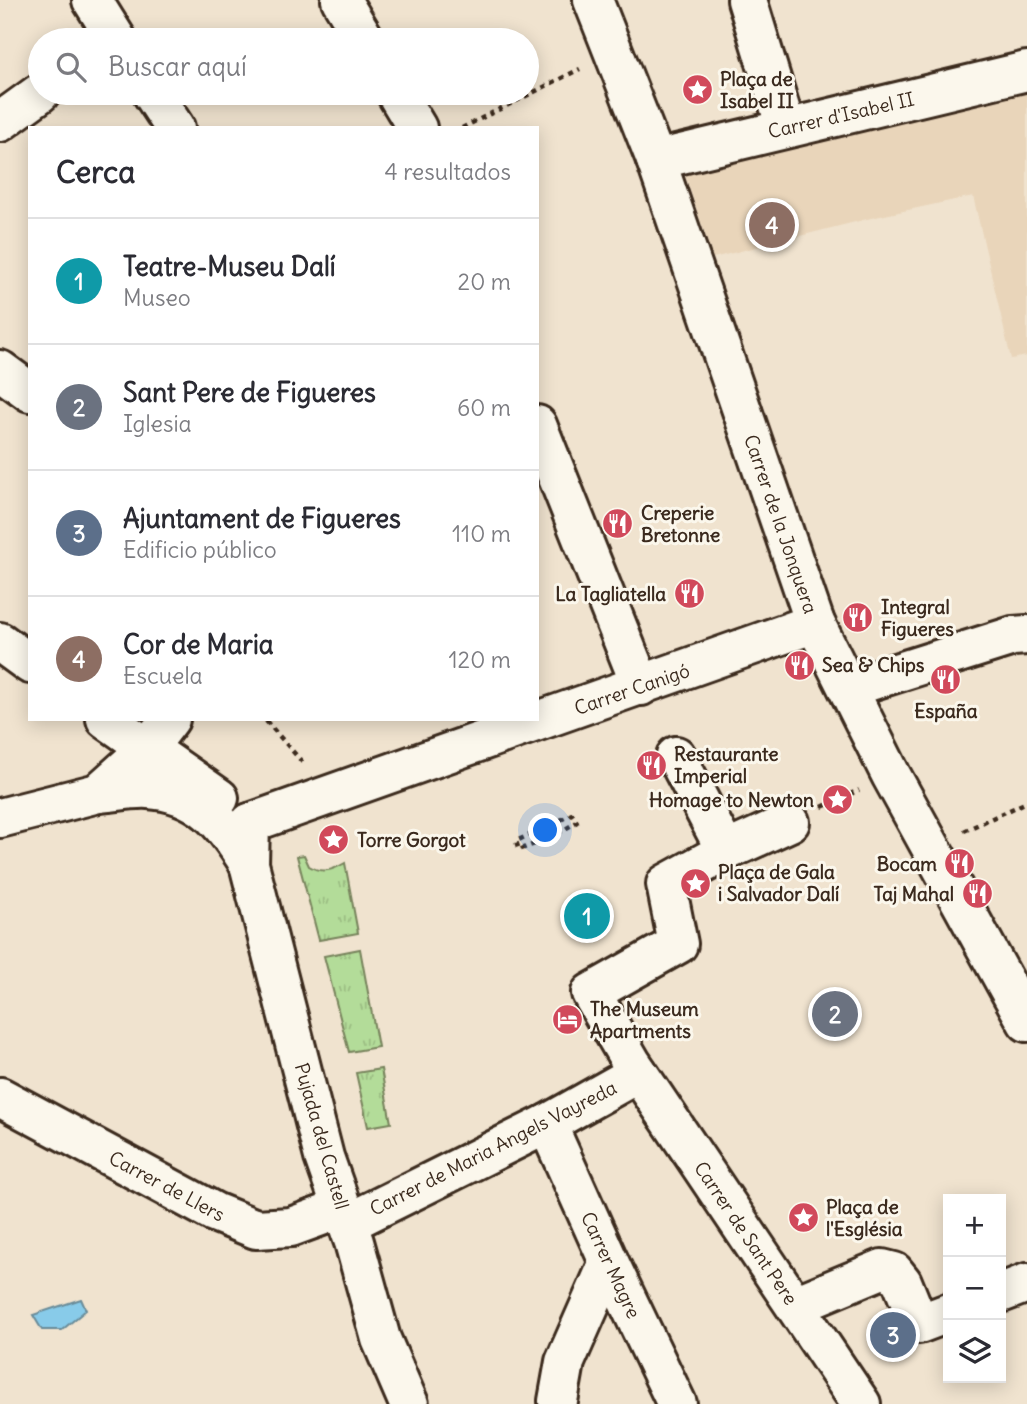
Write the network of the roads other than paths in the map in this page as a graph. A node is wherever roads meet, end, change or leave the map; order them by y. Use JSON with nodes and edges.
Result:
{"nodes":[{"id":1,"x":92,"y":0,"type":"edge"},
{"id":2,"x":341,"y":0,"type":"edge"},
{"id":3,"x":593,"y":0,"type":"edge"},
{"id":4,"x":747,"y":0,"type":"edge"},
{"id":5,"x":109,"y":28,"type":"edge"},
{"id":6,"x":358,"y":28,"type":"edge"},
{"id":7,"x":1027,"y":71,"type":"edge"},
{"id":8,"x":28,"y":102,"type":"edge"},
{"id":9,"x":160,"y":105,"type":"edge"},
{"id":10,"x":403,"y":105,"type":"edge"},
{"id":11,"x":0,"y":122,"type":"edge"},
{"id":12,"x":174,"y":126,"type":"edge"},
{"id":13,"x":416,"y":126,"type":"edge"},
{"id":14,"x":786,"y":128,"type":"junction"},
{"id":15,"x":656,"y":160,"type":"junction"},
{"id":16,"x":0,"y":370,"type":"edge"},
{"id":17,"x":28,"y":391,"type":"edge"},
{"id":18,"x":539,"y":430,"type":"edge"},
{"id":19,"x":815,"y":623,"type":"junction"},
{"id":20,"x":1020,"y":635,"type":"edge"},
{"id":21,"x":0,"y":642,"type":"edge"},
{"id":22,"x":28,"y":663,"type":"edge"},
{"id":23,"x":640,"y":686,"type":"junction"},
{"id":24,"x":848,"y":688,"type":"junction"},
{"id":25,"x":110,"y":721,"type":"edge"},
{"id":26,"x":168,"y":721,"type":"edge"},
{"id":27,"x":147,"y":749,"type":"junction"},
{"id":28,"x":676,"y":755,"type":"dead end"},
{"id":29,"x":98,"y":793,"type":"junction"},
{"id":30,"x":0,"y":818,"type":"edge"},
{"id":31,"x":790,"y":822,"type":"road end"},
{"id":32,"x":250,"y":824,"type":"junction"},
{"id":33,"x":726,"y":851,"type":"junction"},
{"id":34,"x":249,"y":864,"type":"junction"},
{"id":35,"x":1027,"y":1022,"type":"edge"},
{"id":36,"x":634,"y":1068,"type":"junction"},
{"id":37,"x":0,"y":1097,"type":"edge"},
{"id":38,"x":547,"y":1124,"type":"junction"},
{"id":39,"x":345,"y":1215,"type":"junction"},
{"id":40,"x":609,"y":1262,"type":"junction"},
{"id":41,"x":795,"y":1305,"type":"junction"},
{"id":42,"x":943,"y":1315,"type":"edge"},
{"id":43,"x":558,"y":1402,"type":"dead end"},
{"id":44,"x":409,"y":1404,"type":"edge"},
{"id":45,"x":677,"y":1404,"type":"edge"},
{"id":46,"x":861,"y":1404,"type":"edge"}],
"edges":[{"from":1,"to":5,"type":"street"},
{"from":2,"to":6,"type":"street"},
{"from":3,"to":15,"type":"street","name":"Carrer de la Jonquera"},
{"from":4,"to":14,"type":"street"},
{"from":7,"to":14,"type":"street","name":"Carrer d'Isabel II"},
{"from":8,"to":11,"type":"street"},
{"from":9,"to":12,"type":"street"},
{"from":10,"to":13,"type":"street"},
{"from":14,"to":15,"type":"street","name":"Carrer d'Isabel II"},
{"from":15,"to":19,"type":"street","name":"Carrer de la Jonquera"},
{"from":16,"to":17,"type":"street"},
{"from":18,"to":23,"type":"street"},
{"from":19,"to":23,"type":"street","name":"Carrer Canigó"},
{"from":19,"to":24,"type":"street","name":"Carrer de la Jonquera"},
{"from":20,"to":24,"type":"street"},
{"from":21,"to":22,"type":"street"},
{"from":23,"to":32,"type":"street","name":"Carrer Canigó"},
{"from":24,"to":35,"type":"street","name":"Carrer de la Jonquera"},
{"from":25,"to":27,"type":"street"},
{"from":26,"to":27,"type":"street"},
{"from":27,"to":29,"type":"street"},
{"from":27,"to":32,"type":"street"},
{"from":28,"to":33,"type":"street"},
{"from":29,"to":30,"type":"street","name":"Pujada del Castell"},
{"from":29,"to":34,"type":"street","name":"Pujada del Castell"},
{"from":31,"to":33,"type":"street"},
{"from":32,"to":34,"type":"street","name":"Pujada del Castell"},
{"from":33,"to":36,"type":"street","name":"Carrer de Sant Pere"},
{"from":34,"to":39,"type":"street","name":"Pujada del Castell"},
{"from":36,"to":38,"type":"street","name":"Carrer de Maria Angels Vayreda"},
{"from":36,"to":41,"type":"street","name":"Carrer de Sant Pere"},
{"from":37,"to":39,"type":"street","name":"Carrer de Llers"},
{"from":38,"to":39,"type":"street","name":"Carrer de Maria Angels Vayreda"},
{"from":38,"to":40,"type":"street","name":"Carrer Magre"},
{"from":39,"to":44,"type":"street","name":"Pujada del Castell"},
{"from":40,"to":43,"type":"street"},
{"from":40,"to":45,"type":"street","name":"Carrer Magre"},
{"from":41,"to":42,"type":"street"},
{"from":41,"to":46,"type":"street","name":"Carrer de Sant Pere"}]}
